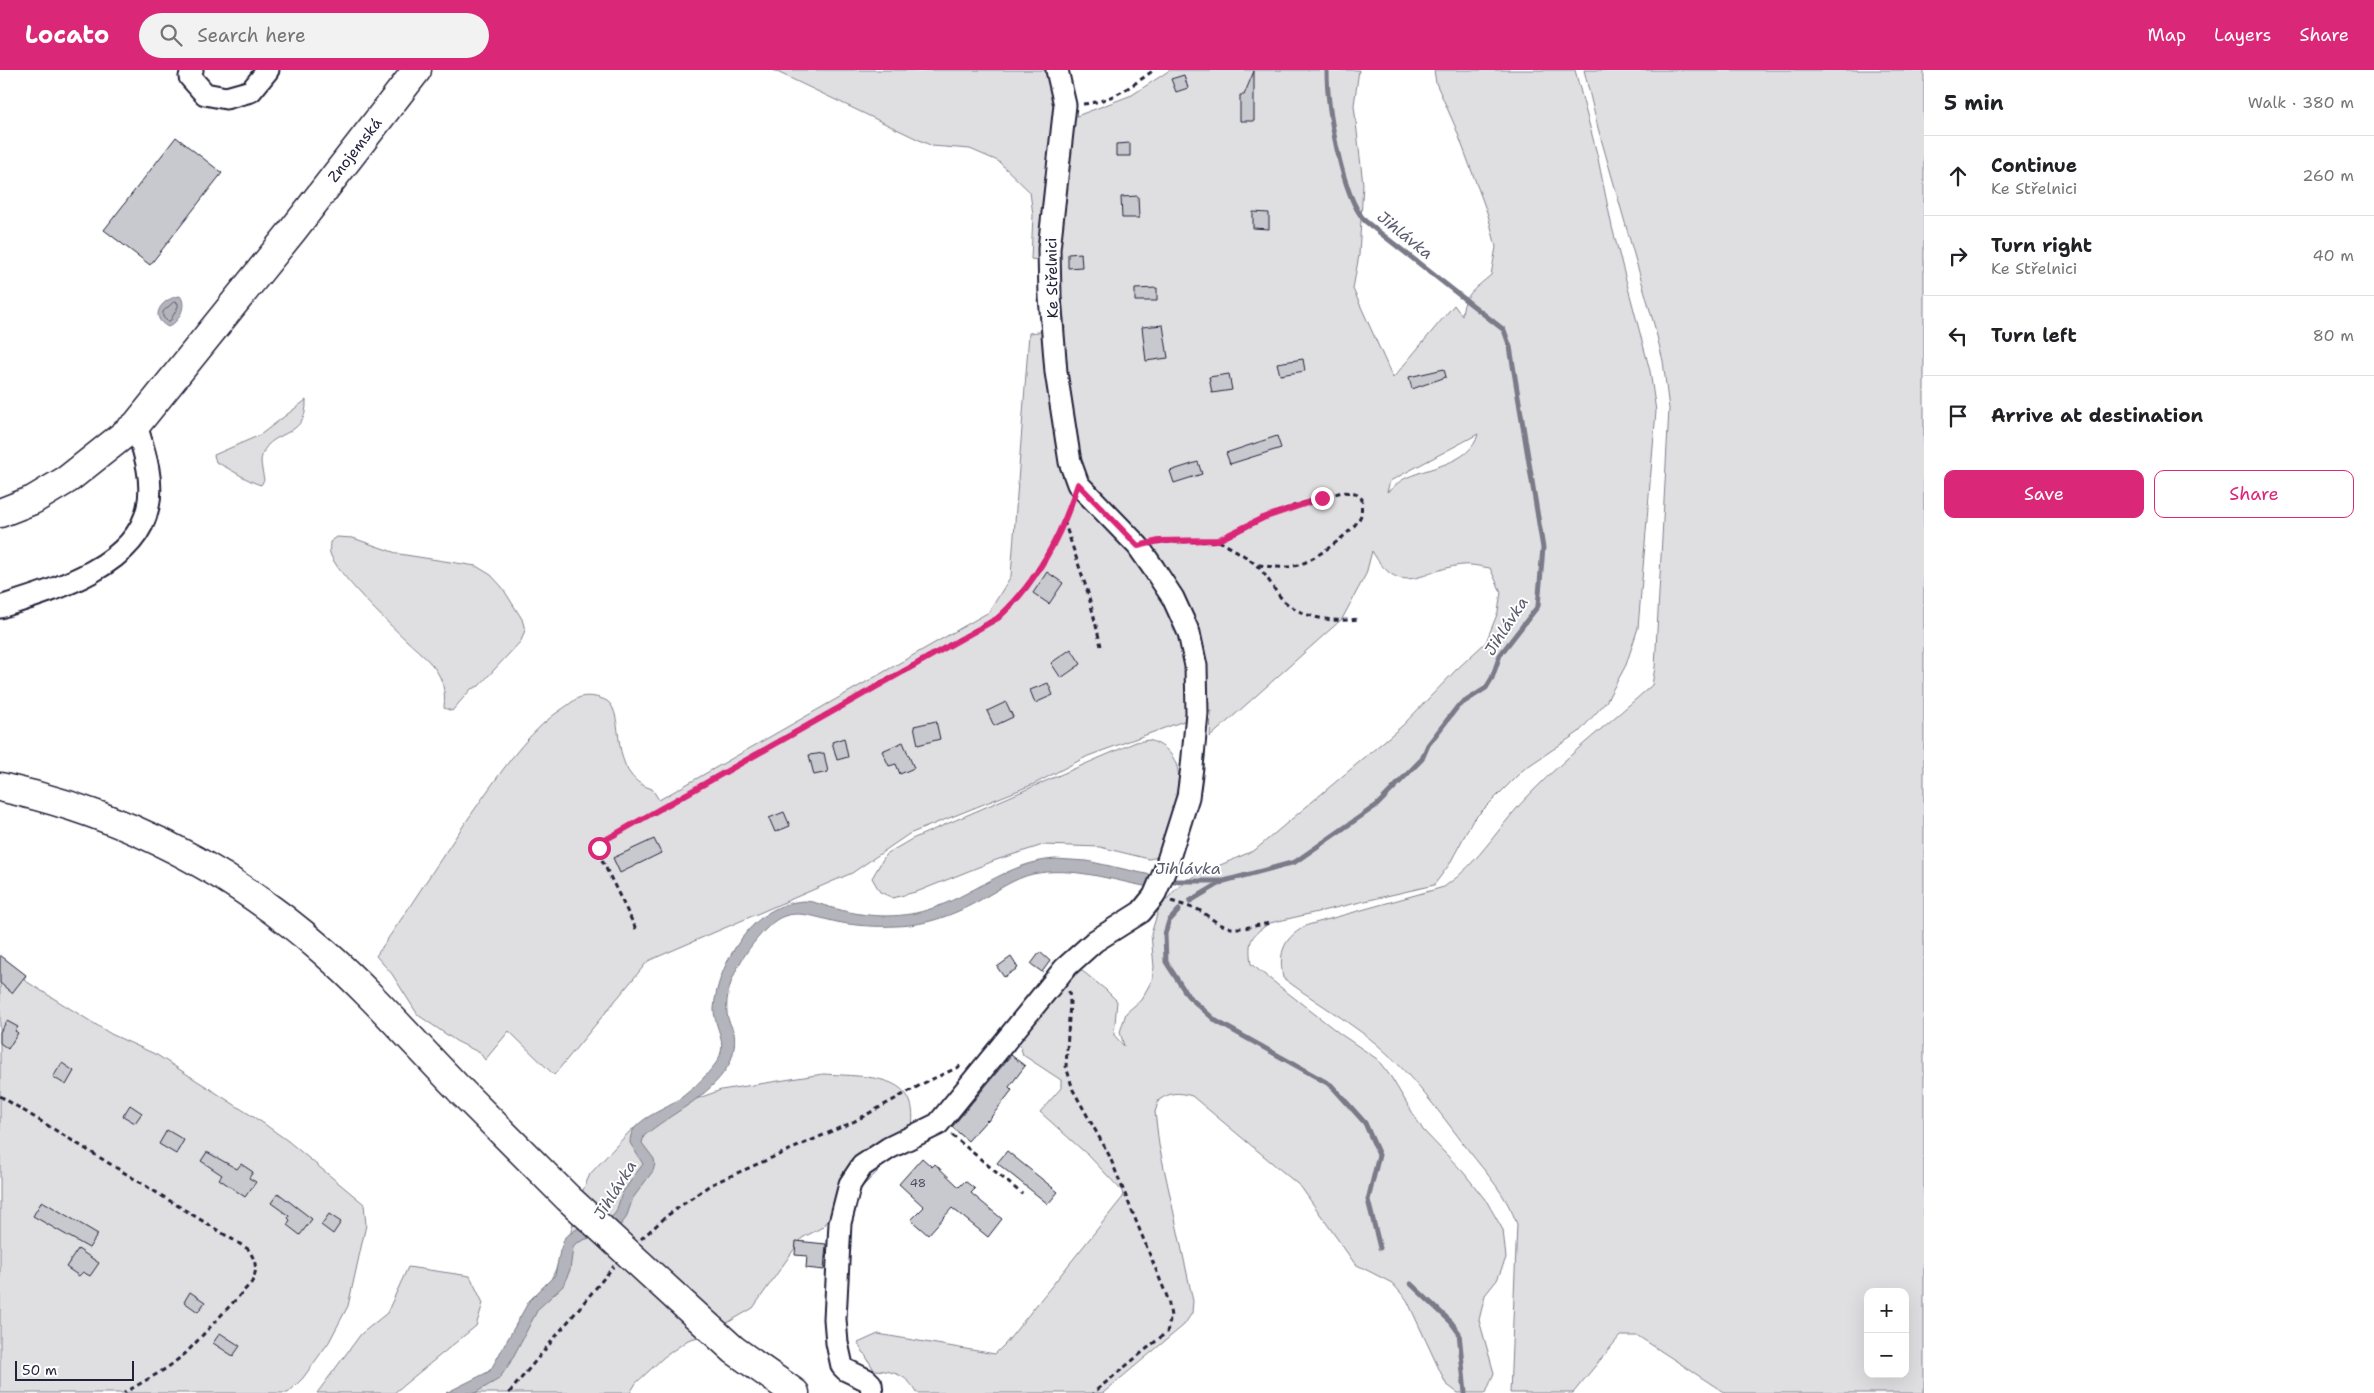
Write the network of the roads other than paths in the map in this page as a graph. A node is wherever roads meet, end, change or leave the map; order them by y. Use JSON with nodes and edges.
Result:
{"nodes":[{"id":1,"x":192,"y":70,"type":"edge"},
{"id":2,"x":268,"y":70,"type":"edge"},
{"id":3,"x":417,"y":70,"type":"edge"},
{"id":4,"x":1057,"y":70,"type":"edge"},
{"id":5,"x":136,"y":425,"type":"junction"},
{"id":6,"x":0,"y":513,"type":"edge"},
{"id":7,"x":0,"y":606,"type":"edge"},
{"id":8,"x":0,"y":787,"type":"edge"},
{"id":9,"x":795,"y":1393,"type":"edge"},
{"id":10,"x":872,"y":1393,"type":"edge"}],
"edges":[{"from":1,"to":2,"type":"street"},
{"from":3,"to":5,"type":"main road","name":"Znojemská"},
{"from":4,"to":10,"type":"street","name":"Ke Střelnici"},
{"from":5,"to":6,"type":"main road","name":"Znojemská"},
{"from":5,"to":7,"type":"street"},
{"from":8,"to":9,"type":"main road","bridge":true}]}
